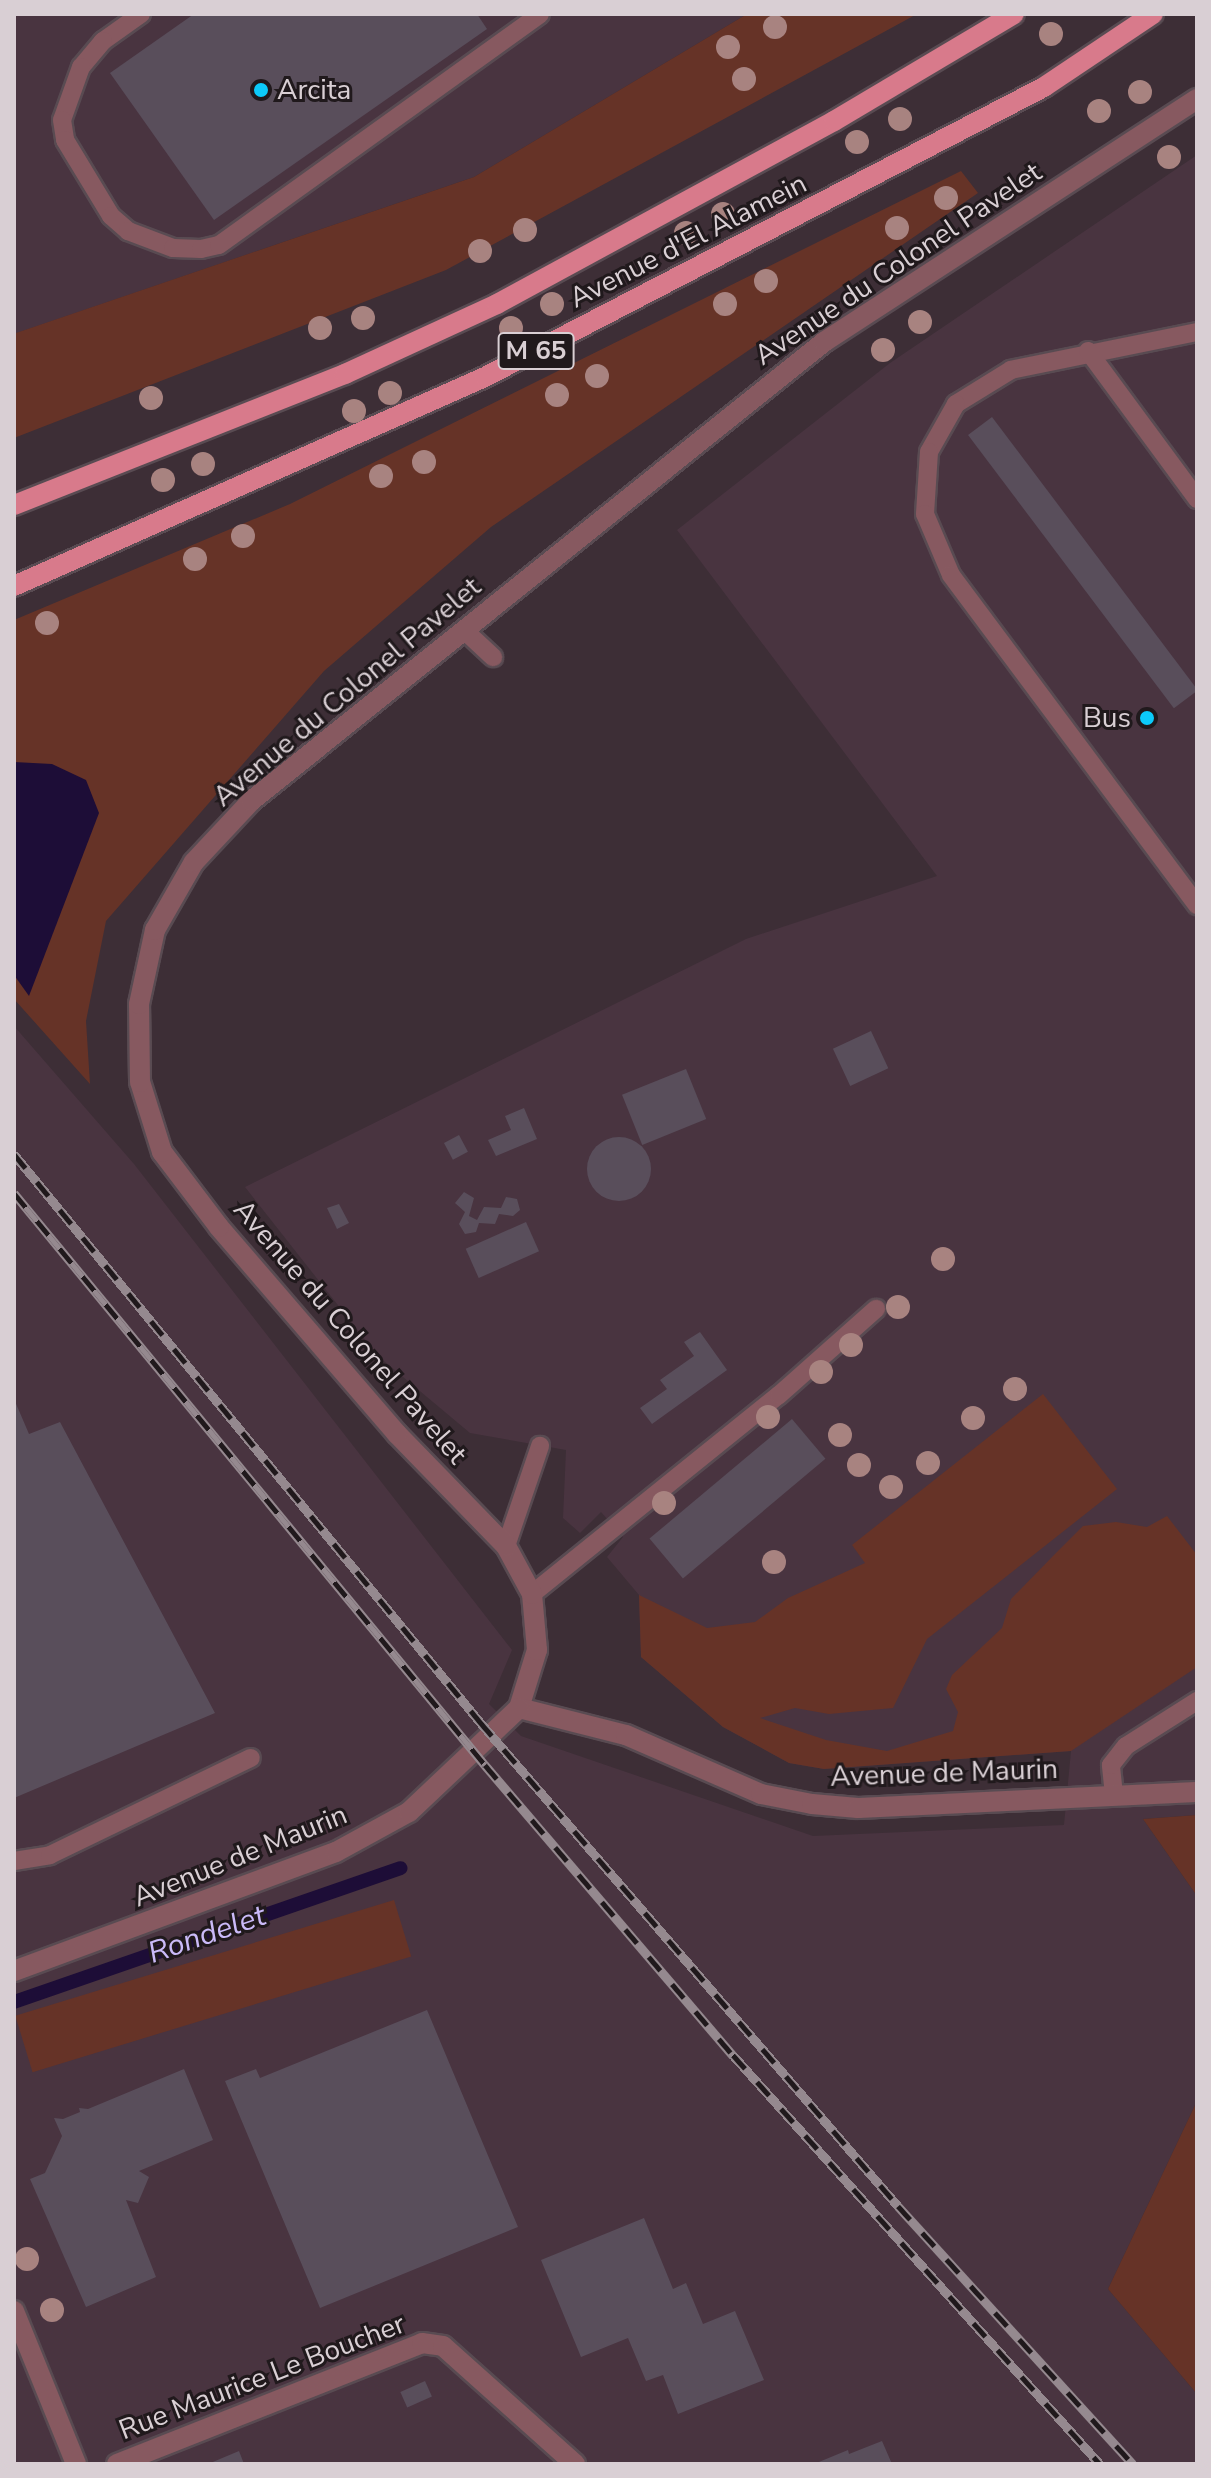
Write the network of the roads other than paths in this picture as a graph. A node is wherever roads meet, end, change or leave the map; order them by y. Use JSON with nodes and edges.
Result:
{"nodes":[{"id":1,"x":141,"y":14,"type":"edge"},
{"id":2,"x":540,"y":14,"type":"edge"},
{"id":3,"x":1014,"y":14,"type":"edge"},
{"id":4,"x":1153,"y":14,"type":"edge"},
{"id":5,"x":1197,"y":99,"type":"edge"},
{"id":6,"x":1197,"y":332,"type":"edge"},
{"id":7,"x":1088,"y":351,"type":"junction"},
{"id":8,"x":1197,"y":499,"type":"edge"},
{"id":9,"x":14,"y":505,"type":"edge"},
{"id":10,"x":14,"y":586,"type":"edge"},
{"id":11,"x":464,"y":630,"type":"junction"},
{"id":12,"x":493,"y":657,"type":"dead end"},
{"id":13,"x":1197,"y":905,"type":"edge"},
{"id":14,"x":876,"y":1309,"type":"dead end"},
{"id":15,"x":540,"y":1446,"type":"dead end"},
{"id":16,"x":506,"y":1546,"type":"junction"},
{"id":17,"x":532,"y":1594,"type":"junction"},
{"id":18,"x":1197,"y":1701,"type":"edge"},
{"id":19,"x":519,"y":1708,"type":"junction"},
{"id":20,"x":251,"y":1758,"type":"dead end"},
{"id":21,"x":1197,"y":1792,"type":"edge"},
{"id":22,"x":1114,"y":1795,"type":"junction"},
{"id":23,"x":14,"y":1861,"type":"edge"},
{"id":24,"x":14,"y":1971,"type":"edge"},
{"id":25,"x":14,"y":2311,"type":"edge"},
{"id":26,"x":76,"y":2464,"type":"edge"},
{"id":27,"x":117,"y":2464,"type":"edge"},
{"id":28,"x":575,"y":2464,"type":"edge"}],
"edges":[{"from":1,"to":2,"type":"lane"},
{"from":3,"to":9,"type":"main road","name":"Avenue d'El Alamein","number":"M 65"},
{"from":4,"to":10,"type":"main road","name":"Avenue d'El Alamein","number":"M 65"},
{"from":5,"to":11,"type":"street","name":"Avenue du Colonel Pavelet"},
{"from":6,"to":7,"type":"lane"},
{"from":7,"to":8,"type":"lane"},
{"from":7,"to":13,"type":"lane"},
{"from":11,"to":12,"type":"lane"},
{"from":11,"to":16,"type":"street","name":"Avenue du Colonel Pavelet"},
{"from":14,"to":17,"type":"lane"},
{"from":15,"to":16,"type":"lane"},
{"from":16,"to":17,"type":"street","name":"Avenue du Colonel Pavelet"},
{"from":17,"to":19,"type":"street","name":"Avenue du Colonel Pavelet"},
{"from":18,"to":22,"type":"lane"},
{"from":19,"to":22,"type":"street","name":"Avenue de Maurin"},
{"from":19,"to":24,"type":"street","name":"Avenue de Maurin"},
{"from":20,"to":23,"type":"lane"},
{"from":21,"to":22,"type":"street","name":"Avenue de Maurin"},
{"from":25,"to":26,"type":"street"},
{"from":27,"to":28,"type":"street","name":"Rue Maurice Le Boucher"}]}
